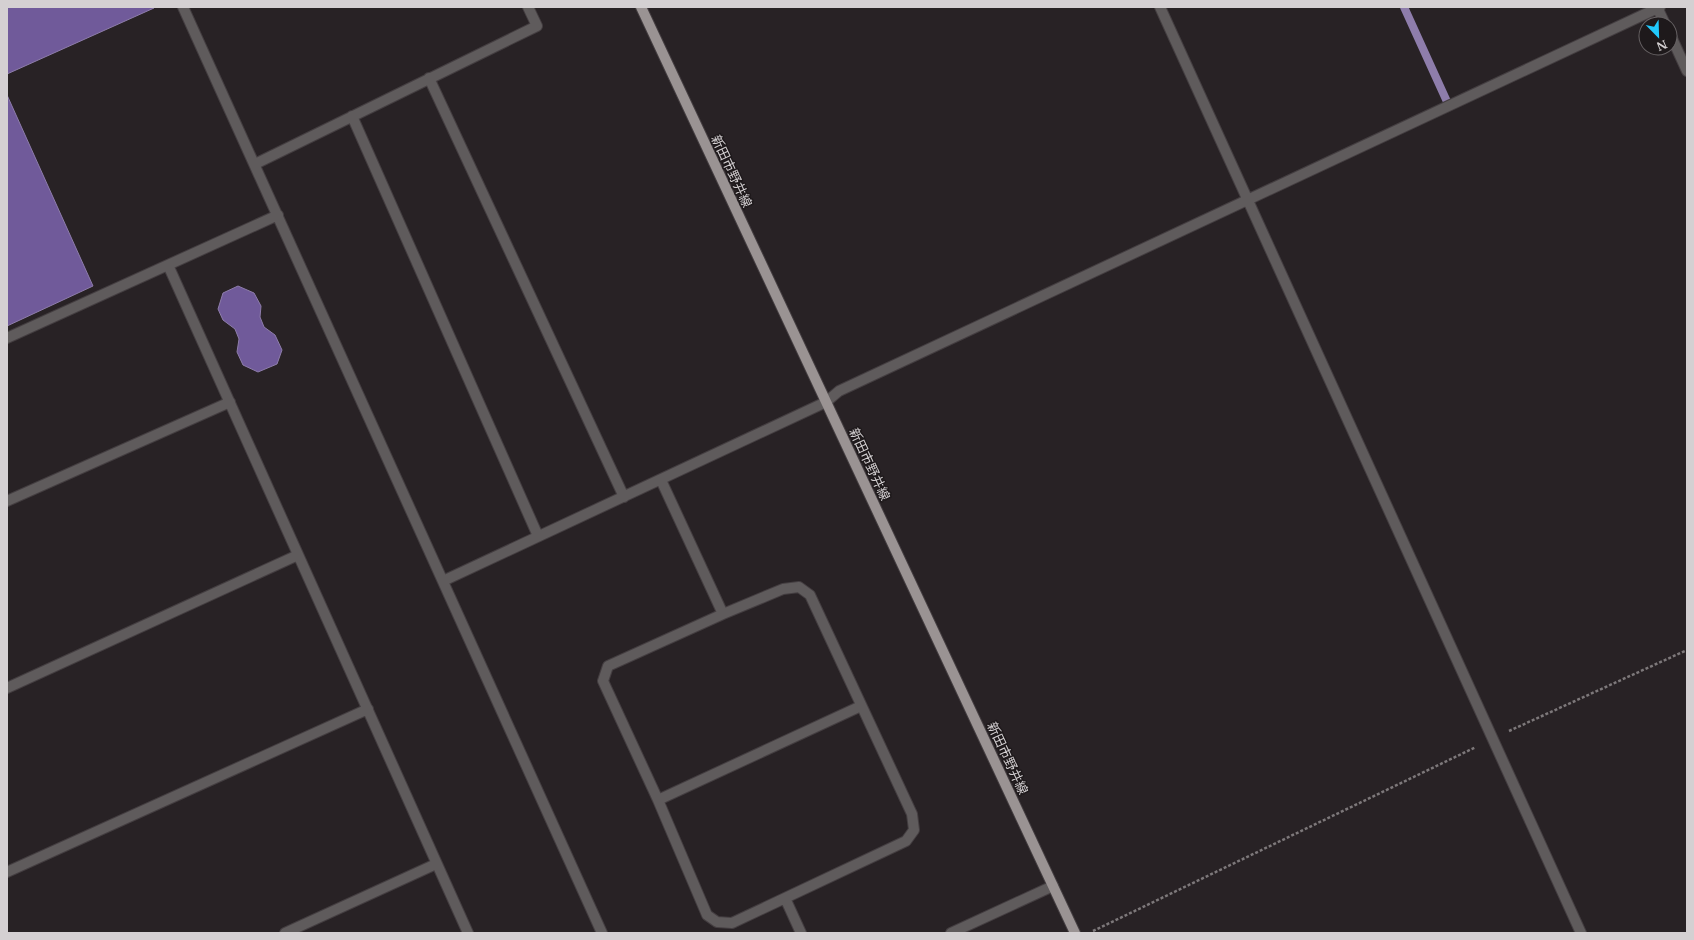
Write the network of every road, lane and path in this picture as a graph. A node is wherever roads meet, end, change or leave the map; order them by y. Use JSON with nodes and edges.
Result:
{"nodes":[{"id":1,"x":183,"y":7,"type":"edge"},
{"id":2,"x":528,"y":7,"type":"edge"},
{"id":3,"x":641,"y":7,"type":"edge"},
{"id":4,"x":1160,"y":7,"type":"edge"},
{"id":5,"x":1658,"y":7,"type":"edge"},
{"id":6,"x":1678,"y":51,"type":"edge"},
{"id":7,"x":1687,"y":71,"type":"edge"},
{"id":8,"x":429,"y":78,"type":"junction"},
{"id":9,"x":352,"y":116,"type":"junction"},
{"id":10,"x":255,"y":164,"type":"junction"},
{"id":11,"x":1249,"y":200,"type":"junction"},
{"id":12,"x":278,"y":215,"type":"junction"},
{"id":13,"x":168,"y":265,"type":"junction"},
{"id":14,"x":7,"y":338,"type":"edge"},
{"id":15,"x":230,"y":402,"type":"junction"},
{"id":16,"x":826,"y":402,"type":"junction"},
{"id":17,"x":661,"y":480,"type":"junction"},
{"id":18,"x":624,"y":497,"type":"junction"},
{"id":19,"x":7,"y":502,"type":"edge"},
{"id":20,"x":538,"y":536,"type":"junction"},
{"id":21,"x":298,"y":555,"type":"junction"},
{"id":22,"x":443,"y":581,"type":"junction"},
{"id":23,"x":723,"y":614,"type":"junction"},
{"id":24,"x":1687,"y":650,"type":"edge"},
{"id":25,"x":7,"y":688,"type":"edge"},
{"id":26,"x":861,"y":706,"type":"junction"},
{"id":27,"x":368,"y":709,"type":"junction"},
{"id":28,"x":1493,"y":738,"type":"junction"},
{"id":29,"x":658,"y":800,"type":"junction"},
{"id":30,"x":436,"y":864,"type":"junction"},
{"id":31,"x":7,"y":872,"type":"edge"},
{"id":32,"x":1053,"y":886,"type":"junction"},
{"id":33,"x":785,"y":898,"type":"junction"},
{"id":34,"x":285,"y":933,"type":"edge"},
{"id":35,"x":468,"y":933,"type":"edge"},
{"id":36,"x":602,"y":933,"type":"edge"},
{"id":37,"x":801,"y":933,"type":"edge"},
{"id":38,"x":951,"y":933,"type":"edge"},
{"id":39,"x":1075,"y":933,"type":"edge"},
{"id":40,"x":1090,"y":933,"type":"edge"},
{"id":41,"x":1581,"y":933,"type":"edge"}],
"edges":[{"from":1,"to":10,"type":"street"},
{"from":2,"to":8,"type":"street"},
{"from":3,"to":16,"type":"main road","name":"新田市野井線"},
{"from":4,"to":11,"type":"street"},
{"from":5,"to":11,"type":"street"},
{"from":6,"to":7,"type":"street"},
{"from":8,"to":9,"type":"street"},
{"from":8,"to":18,"type":"street"},
{"from":9,"to":10,"type":"street"},
{"from":9,"to":20,"type":"street"},
{"from":10,"to":12,"type":"street"},
{"from":11,"to":16,"type":"street"},
{"from":11,"to":28,"type":"street"},
{"from":12,"to":13,"type":"street"},
{"from":12,"to":22,"type":"street"},
{"from":13,"to":14,"type":"street"},
{"from":13,"to":15,"type":"street"},
{"from":15,"to":19,"type":"street"},
{"from":15,"to":21,"type":"street"},
{"from":16,"to":17,"type":"street"},
{"from":16,"to":32,"type":"main road","name":"新田市野井線"},
{"from":17,"to":18,"type":"street"},
{"from":17,"to":23,"type":"street"},
{"from":18,"to":20,"type":"street"},
{"from":20,"to":22,"type":"street"},
{"from":21,"to":25,"type":"street"},
{"from":21,"to":27,"type":"street"},
{"from":22,"to":36,"type":"street"},
{"from":23,"to":26,"type":"street"},
{"from":23,"to":29,"type":"street"},
{"from":24,"to":28,"type":"path"},
{"from":26,"to":29,"type":"street"},
{"from":26,"to":33,"type":"street"},
{"from":27,"to":30,"type":"street"},
{"from":27,"to":31,"type":"street"},
{"from":28,"to":40,"type":"path"},
{"from":28,"to":41,"type":"street"},
{"from":29,"to":33,"type":"street"},
{"from":30,"to":34,"type":"street"},
{"from":30,"to":35,"type":"street"},
{"from":32,"to":38,"type":"street"},
{"from":32,"to":39,"type":"main road","name":"新田市野井線"},
{"from":33,"to":37,"type":"street"}]}
